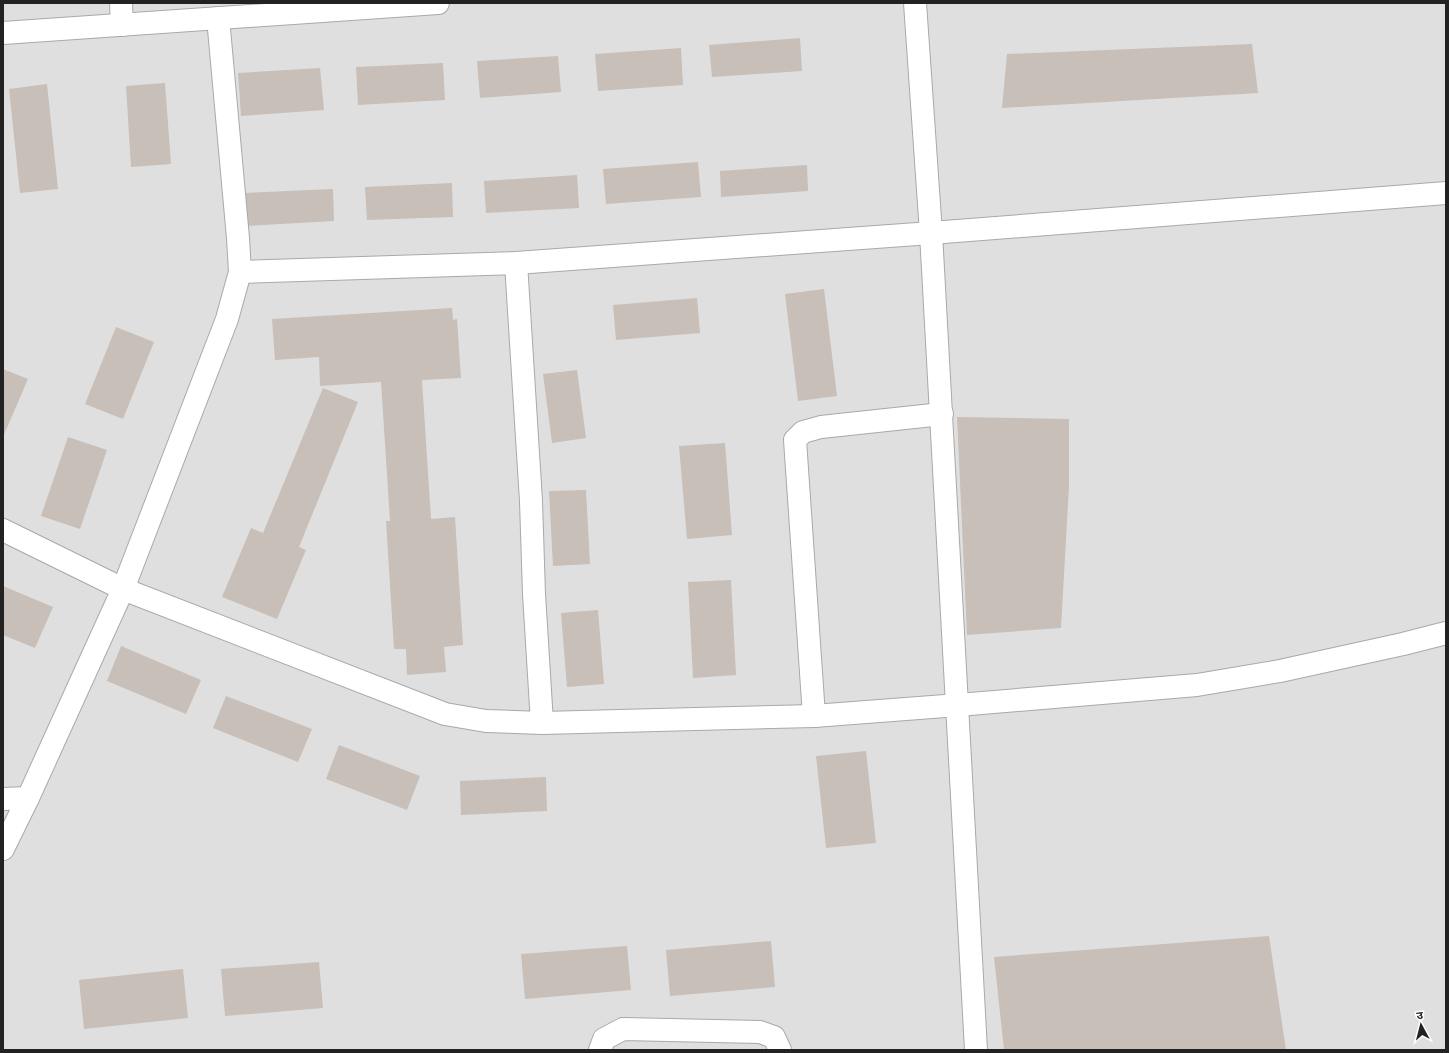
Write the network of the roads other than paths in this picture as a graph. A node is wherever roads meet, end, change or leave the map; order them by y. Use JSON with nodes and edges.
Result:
{"nodes":[{"id":1,"x":121,"y":3,"type":"edge"},
{"id":2,"x":438,"y":3,"type":"edge"},
{"id":3,"x":915,"y":3,"type":"edge"},
{"id":4,"x":380,"y":5,"type":"edge"},
{"id":5,"x":218,"y":18,"type":"junction"},
{"id":6,"x":122,"y":25,"type":"junction"},
{"id":7,"x":3,"y":33,"type":"edge"},
{"id":8,"x":1446,"y":193,"type":"edge"},
{"id":9,"x":931,"y":233,"type":"junction"},
{"id":10,"x":516,"y":263,"type":"junction"},
{"id":11,"x":240,"y":272,"type":"junction"},
{"id":12,"x":942,"y":414,"type":"junction"},
{"id":13,"x":3,"y":530,"type":"edge"},
{"id":14,"x":123,"y":589,"type":"junction"},
{"id":15,"x":1446,"y":633,"type":"edge"},
{"id":16,"x":958,"y":705,"type":"junction"},
{"id":17,"x":814,"y":716,"type":"junction"},
{"id":18,"x":542,"y":724,"type":"junction"},
{"id":19,"x":28,"y":798,"type":"junction"},
{"id":20,"x":3,"y":799,"type":"edge"},
{"id":21,"x":3,"y":849,"type":"edge"},
{"id":22,"x":600,"y":1050,"type":"edge"},
{"id":23,"x":780,"y":1050,"type":"edge"},
{"id":24,"x":976,"y":1050,"type":"edge"}],
"edges":[{"from":1,"to":6,"type":"street"},
{"from":2,"to":4,"type":"street"},
{"from":3,"to":9,"type":"street"},
{"from":4,"to":5,"type":"street"},
{"from":5,"to":6,"type":"street"},
{"from":5,"to":11,"type":"street"},
{"from":6,"to":7,"type":"street"},
{"from":8,"to":9,"type":"street"},
{"from":9,"to":10,"type":"street"},
{"from":9,"to":12,"type":"street"},
{"from":10,"to":11,"type":"street"},
{"from":10,"to":18,"type":"street"},
{"from":11,"to":14,"type":"street"},
{"from":12,"to":16,"type":"street"},
{"from":12,"to":17,"type":"street"},
{"from":13,"to":14,"type":"street"},
{"from":14,"to":18,"type":"street"},
{"from":14,"to":19,"type":"street"},
{"from":15,"to":16,"type":"street"},
{"from":16,"to":17,"type":"street"},
{"from":16,"to":24,"type":"street"},
{"from":17,"to":18,"type":"street"},
{"from":19,"to":20,"type":"street"},
{"from":19,"to":21,"type":"street"},
{"from":22,"to":23,"type":"street"}]}
